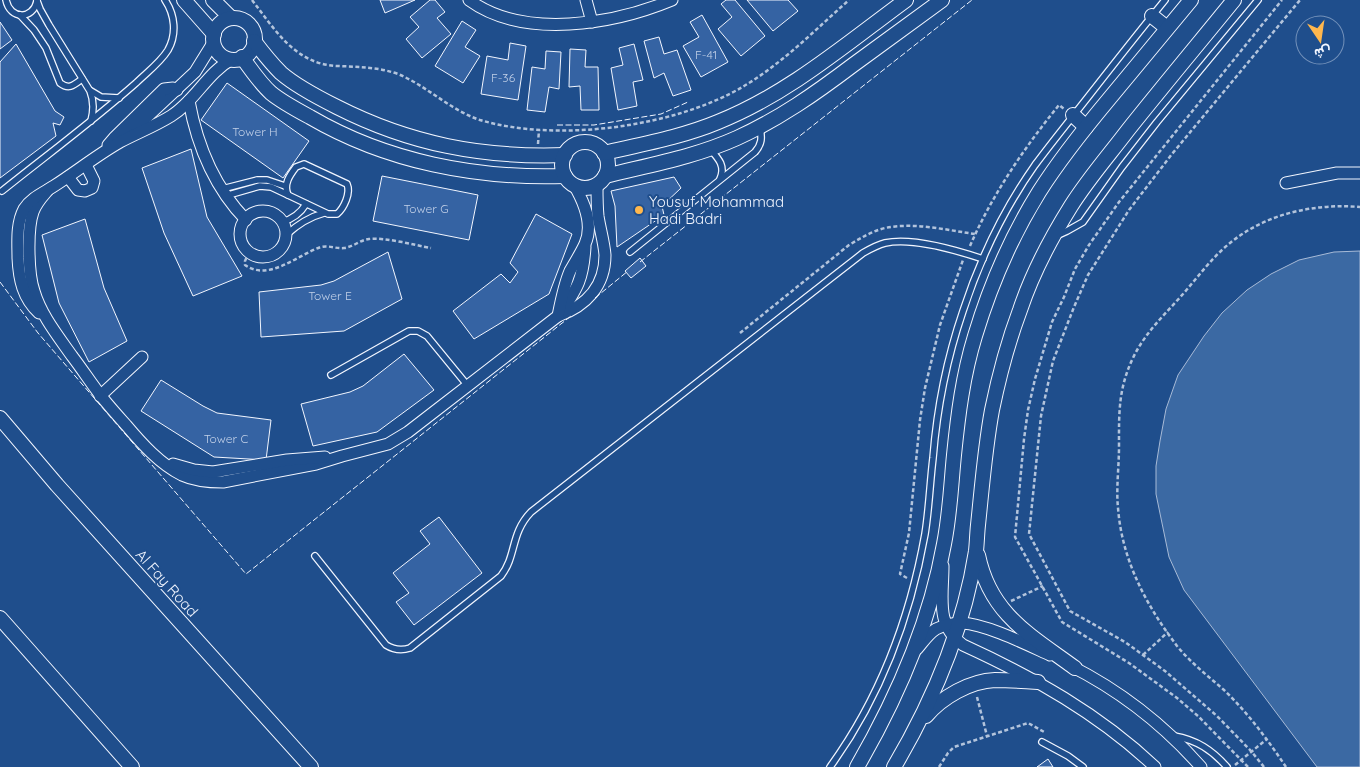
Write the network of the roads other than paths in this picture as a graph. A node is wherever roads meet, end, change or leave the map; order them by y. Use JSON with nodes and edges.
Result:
{"nodes":[{"id":1,"x":6,"y":0,"type":"edge"},
{"id":2,"x":165,"y":0,"type":"edge"},
{"id":3,"x":184,"y":0,"type":"edge"},
{"id":4,"x":213,"y":0,"type":"edge"},
{"id":5,"x":469,"y":0,"type":"edge"},
{"id":6,"x":586,"y":0,"type":"edge"},
{"id":7,"x":672,"y":0,"type":"edge"},
{"id":8,"x":906,"y":0,"type":"edge"},
{"id":9,"x":942,"y":0,"type":"edge"},
{"id":10,"x":1165,"y":0,"type":"edge"},
{"id":11,"x":1191,"y":0,"type":"edge"},
{"id":12,"x":1234,"y":0,"type":"edge"},
{"id":13,"x":1258,"y":0,"type":"edge"},
{"id":14,"x":37,"y":1,"type":"edge"},
{"id":15,"x":20,"y":15,"type":"junction"},
{"id":16,"x":1152,"y":16,"type":"junction"},
{"id":17,"x":231,"y":18,"type":"junction"},
{"id":18,"x":592,"y":22,"type":"junction"},
{"id":19,"x":1167,"y":28,"type":"junction"},
{"id":20,"x":213,"y":38,"type":"junction"},
{"id":21,"x":254,"y":41,"type":"junction"},
{"id":22,"x":237,"y":58,"type":"junction"},
{"id":23,"x":82,"y":80,"type":"junction"},
{"id":24,"x":177,"y":90,"type":"junction"},
{"id":25,"x":90,"y":91,"type":"junction"},
{"id":26,"x":119,"y":98,"type":"junction"},
{"id":27,"x":166,"y":100,"type":"junction"},
{"id":28,"x":189,"y":101,"type":"junction"},
{"id":29,"x":177,"y":112,"type":"junction"},
{"id":30,"x":1073,"y":116,"type":"junction"},
{"id":31,"x":91,"y":122,"type":"junction"},
{"id":32,"x":194,"y":123,"type":"junction"},
{"id":33,"x":760,"y":127,"type":"junction"},
{"id":34,"x":1086,"y":127,"type":"junction"},
{"id":35,"x":118,"y":144,"type":"junction"},
{"id":36,"x":710,"y":149,"type":"junction"},
{"id":37,"x":104,"y":153,"type":"junction"},
{"id":38,"x":604,"y":153,"type":"junction"},
{"id":39,"x":565,"y":155,"type":"junction"},
{"id":40,"x":86,"y":164,"type":"junction"},
{"id":41,"x":1360,"y":173,"type":"edge"},
{"id":42,"x":68,"y":177,"type":"junction"},
{"id":43,"x":720,"y":179,"type":"junction"},
{"id":44,"x":570,"y":181,"type":"junction"},
{"id":45,"x":601,"y":181,"type":"junction"},
{"id":46,"x":1286,"y":183,"type":"dead end"},
{"id":47,"x":285,"y":186,"type":"junction"},
{"id":48,"x":2,"y":191,"type":"dead end"},
{"id":49,"x":223,"y":193,"type":"junction"},
{"id":50,"x":288,"y":195,"type":"junction"},
{"id":51,"x":306,"y":204,"type":"junction"},
{"id":52,"x":324,"y":213,"type":"junction"},
{"id":53,"x":246,"y":220,"type":"junction"},
{"id":54,"x":282,"y":222,"type":"junction"},
{"id":55,"x":286,"y":235,"type":"junction"},
{"id":56,"x":1054,"y":237,"type":"junction"},
{"id":57,"x":586,"y":243,"type":"junction"},
{"id":58,"x":630,"y":252,"type":"dead end"},
{"id":59,"x":983,"y":259,"type":"junction"},
{"id":60,"x":583,"y":271,"type":"junction"},
{"id":61,"x":603,"y":272,"type":"junction"},
{"id":62,"x":558,"y":316,"type":"junction"},
{"id":63,"x":142,"y":357,"type":"dead end"},
{"id":64,"x":331,"y":375,"type":"dead end"},
{"id":65,"x":468,"y":386,"type":"junction"},
{"id":66,"x":100,"y":396,"type":"junction"},
{"id":67,"x":1,"y":421,"type":"edge"},
{"id":68,"x":944,"y":544,"type":"junction"},
{"id":69,"x":976,"y":550,"type":"junction"},
{"id":70,"x":315,"y":556,"type":"dead end"},
{"id":71,"x":0,"y":618,"type":"edge"},
{"id":72,"x":960,"y":623,"type":"junction"},
{"id":73,"x":946,"y":625,"type":"junction"},
{"id":74,"x":954,"y":638,"type":"junction"},
{"id":75,"x":912,"y":655,"type":"junction"},
{"id":76,"x":1075,"y":668,"type":"junction"},
{"id":77,"x":1038,"y":682,"type":"junction"},
{"id":78,"x":918,"y":726,"type":"junction"},
{"id":79,"x":1170,"y":735,"type":"junction"},
{"id":80,"x":1042,"y":742,"type":"dead end"},
{"id":81,"x":132,"y":767,"type":"edge"},
{"id":82,"x":311,"y":767,"type":"edge"},
{"id":83,"x":830,"y":767,"type":"edge"},
{"id":84,"x":858,"y":767,"type":"edge"},
{"id":85,"x":894,"y":767,"type":"edge"},
{"id":86,"x":1083,"y":767,"type":"edge"},
{"id":87,"x":1155,"y":767,"type":"edge"},
{"id":88,"x":1201,"y":767,"type":"edge"},
{"id":89,"x":1227,"y":767,"type":"edge"}],
"edges":[{"from":1,"to":15,"type":"lane"},
{"from":2,"to":26,"type":"lane"},
{"from":3,"to":20,"type":"street"},
{"from":4,"to":17,"type":"street"},
{"from":5,"to":18,"type":"street"},
{"from":6,"to":18,"type":"street"},
{"from":7,"to":18,"type":"street"},
{"from":8,"to":38,"type":"street"},
{"from":9,"to":33,"type":"street"},
{"from":10,"to":16,"type":"lane"},
{"from":11,"to":19,"type":"street"},
{"from":12,"to":56,"type":"street"},
{"from":13,"to":56,"type":"lane"},
{"from":14,"to":15,"type":"lane"},
{"from":14,"to":23,"type":"lane"},
{"from":15,"to":23,"type":"lane"},
{"from":16,"to":19,"type":"street"},
{"from":16,"to":30,"type":"lane"},
{"from":17,"to":20,"type":"street"},
{"from":17,"to":21,"type":"street"},
{"from":19,"to":34,"type":"street"},
{"from":20,"to":22,"type":"street"},
{"from":20,"to":24,"type":"street"},
{"from":21,"to":22,"type":"street"},
{"from":21,"to":39,"type":"street"},
{"from":22,"to":28,"type":"street"},
{"from":22,"to":44,"type":"street"},
{"from":23,"to":25,"type":"lane"},
{"from":24,"to":27,"type":"street"},
{"from":24,"to":37,"type":"street"},
{"from":25,"to":26,"type":"lane"},
{"from":25,"to":31,"type":"lane"},
{"from":26,"to":31,"type":"lane"},
{"from":27,"to":29,"type":"street"},
{"from":27,"to":35,"type":"street"},
{"from":28,"to":29,"type":"street"},
{"from":28,"to":32,"type":"street"},
{"from":29,"to":32,"type":"street"},
{"from":29,"to":35,"type":"street"},
{"from":30,"to":34,"type":"street"},
{"from":30,"to":59,"type":"lane"},
{"from":31,"to":48,"type":"lane"},
{"from":32,"to":49,"type":"street"},
{"from":33,"to":36,"type":"street"},
{"from":33,"to":43,"type":"lane"},
{"from":34,"to":68,"type":"street"},
{"from":35,"to":37,"type":"street"},
{"from":36,"to":43,"type":"lane"},
{"from":36,"to":45,"type":"street"},
{"from":37,"to":40,"type":"street"},
{"from":38,"to":39,"type":"street"},
{"from":38,"to":45,"type":"street"},
{"from":39,"to":44,"type":"street"},
{"from":40,"to":42,"type":"street"},
{"from":40,"to":42,"type":"street"},
{"from":41,"to":46,"type":"street"},
{"from":42,"to":66,"type":"street"},
{"from":43,"to":58,"type":"lane"},
{"from":44,"to":45,"type":"street"},
{"from":44,"to":57,"type":"street"},
{"from":45,"to":61,"type":"street"},
{"from":47,"to":49,"type":"lane"},
{"from":47,"to":50,"type":"lane"},
{"from":47,"to":52,"type":"lane"},
{"from":49,"to":50,"type":"lane"},
{"from":49,"to":53,"type":"street"},
{"from":50,"to":51,"type":"lane"},
{"from":51,"to":52,"type":"lane"},
{"from":51,"to":54,"type":"lane"},
{"from":52,"to":55,"type":"lane"},
{"from":53,"to":54,"type":"street"},
{"from":53,"to":55,"type":"street"},
{"from":54,"to":55,"type":"street"},
{"from":56,"to":69,"type":"street"},
{"from":57,"to":60,"type":"street"},
{"from":57,"to":62,"type":"street"},
{"from":59,"to":70,"type":"lane"},
{"from":59,"to":83,"type":"lane"},
{"from":60,"to":61,"type":"street"},
{"from":60,"to":62,"type":"street"},
{"from":61,"to":62,"type":"street"},
{"from":62,"to":65,"type":"street"},
{"from":63,"to":66,"type":"street"},
{"from":64,"to":65,"type":"lane"},
{"from":65,"to":66,"type":"street"},
{"from":67,"to":82,"type":"street","name":"Al Fay Road"},
{"from":68,"to":73,"type":"street"},
{"from":68,"to":75,"type":"street"},
{"from":69,"to":72,"type":"street"},
{"from":69,"to":76,"type":"street"},
{"from":71,"to":81,"type":"street"},
{"from":72,"to":73,"type":"street"},
{"from":72,"to":74,"type":"street"},
{"from":72,"to":76,"type":"street"},
{"from":73,"to":74,"type":"street"},
{"from":73,"to":75,"type":"street"},
{"from":74,"to":77,"type":"street"},
{"from":74,"to":78,"type":"street"},
{"from":75,"to":84,"type":"street"},
{"from":76,"to":79,"type":"street"},
{"from":77,"to":78,"type":"street"},
{"from":77,"to":87,"type":"street"},
{"from":78,"to":85,"type":"street"},
{"from":79,"to":88,"type":"street"},
{"from":79,"to":89,"type":"lane"},
{"from":80,"to":86,"type":"lane"}]}
